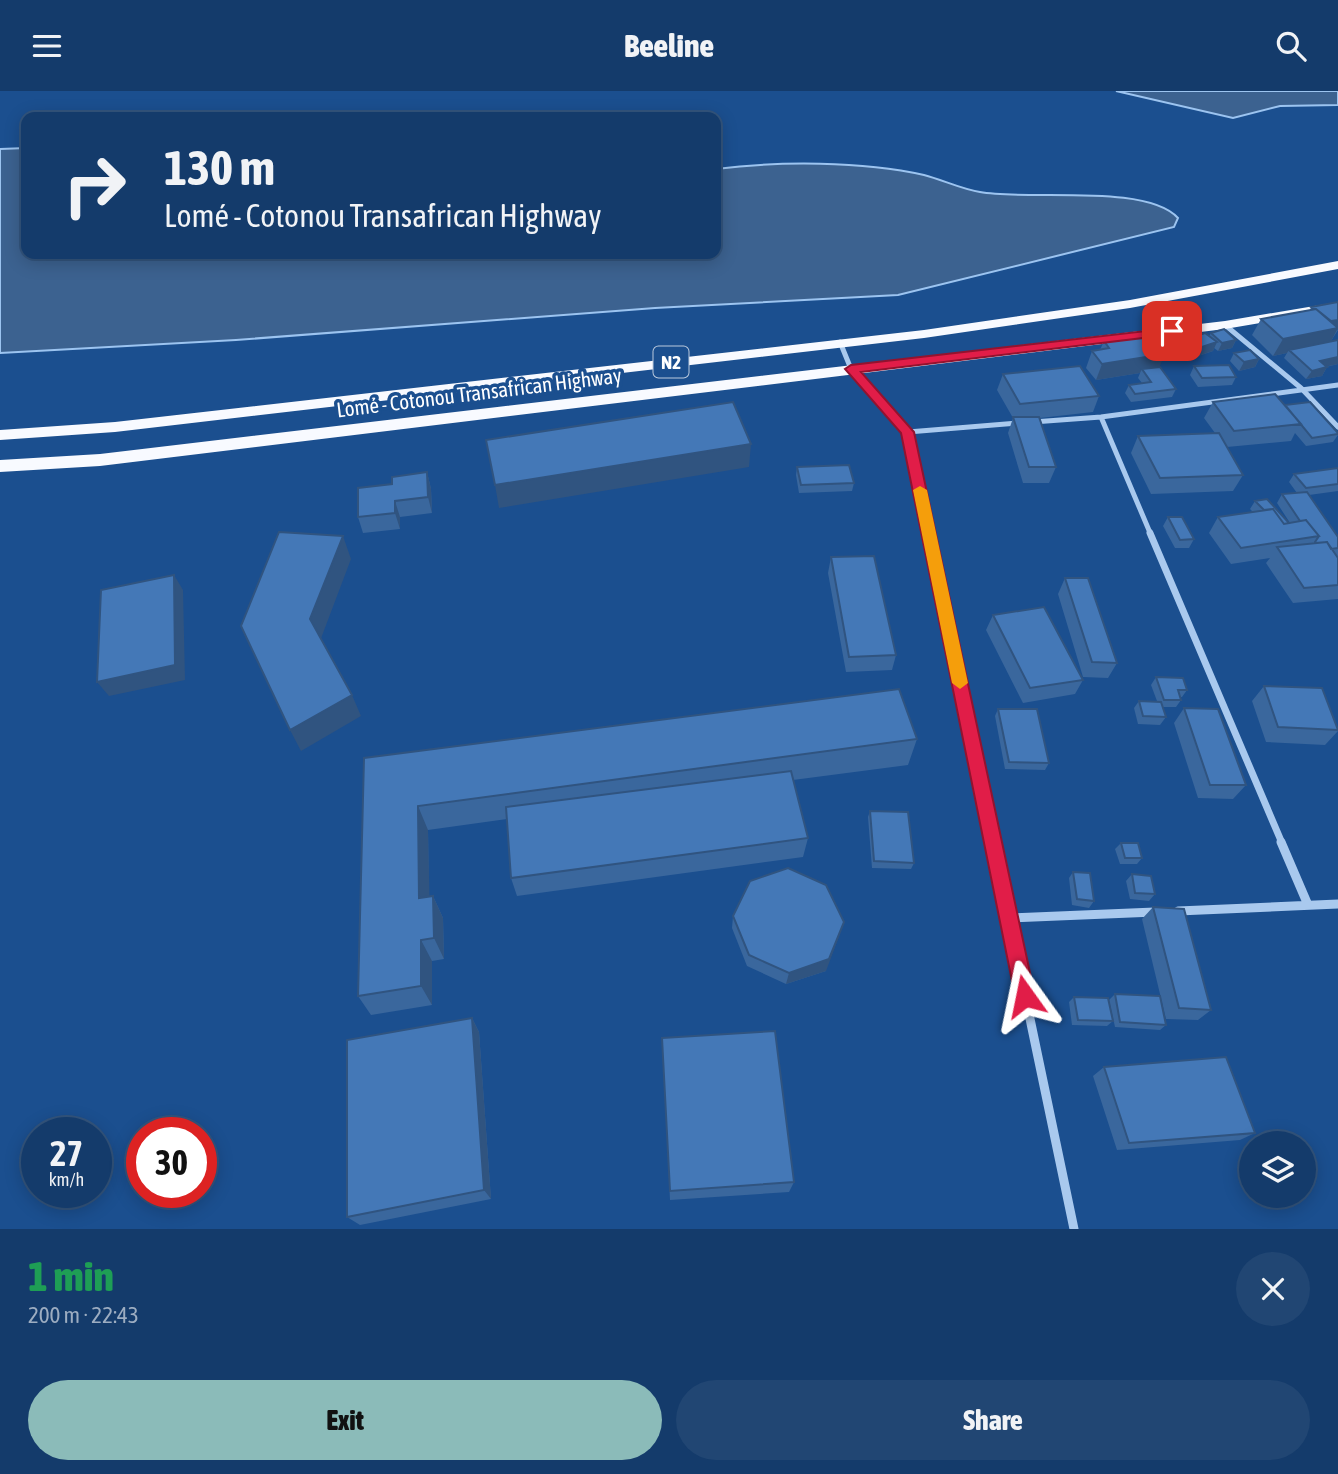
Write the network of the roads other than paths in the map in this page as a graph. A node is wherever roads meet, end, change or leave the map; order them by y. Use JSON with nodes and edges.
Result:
{"nodes":[{"id":1,"x":1338,"y":265,"type":"edge"},
{"id":2,"x":1338,"y":306,"type":"edge"},
{"id":3,"x":1225,"y":325,"type":"junction"},
{"id":4,"x":840,"y":342,"type":"junction"},
{"id":5,"x":851,"y":369,"type":"junction"},
{"id":6,"x":1338,"y":385,"type":"edge"},
{"id":7,"x":1301,"y":388,"type":"junction"},
{"id":8,"x":1101,"y":417,"type":"junction"},
{"id":9,"x":1338,"y":428,"type":"edge"},
{"id":10,"x":908,"y":432,"type":"junction"},
{"id":11,"x":0,"y":435,"type":"edge"},
{"id":12,"x":0,"y":467,"type":"edge"},
{"id":13,"x":1338,"y":904,"type":"edge"},
{"id":14,"x":1308,"y":905,"type":"junction"},
{"id":15,"x":1009,"y":918,"type":"junction"},
{"id":16,"x":1074,"y":1229,"type":"edge"}],
"edges":[{"from":1,"to":4,"type":"highway","number":"N2"},
{"from":2,"to":3,"type":"highway","name":"Lomé - Cotonou Transafrican Highway","number":"N2"},
{"from":3,"to":5,"type":"highway","name":"Lomé - Cotonou Transafrican Highway","number":"N2"},
{"from":3,"to":7,"type":"street"},
{"from":4,"to":5,"type":"street"},
{"from":4,"to":11,"type":"highway","number":"N2"},
{"from":5,"to":10,"type":"street"},
{"from":5,"to":12,"type":"highway","name":"Lomé - Cotonou Transafrican Highway","number":"N2"},
{"from":6,"to":7,"type":"street"},
{"from":7,"to":8,"type":"street"},
{"from":7,"to":9,"type":"street"},
{"from":8,"to":10,"type":"street"},
{"from":8,"to":14,"type":"street"},
{"from":10,"to":15,"type":"street"},
{"from":13,"to":14,"type":"street"},
{"from":14,"to":15,"type":"street"},
{"from":15,"to":16,"type":"street"}]}
